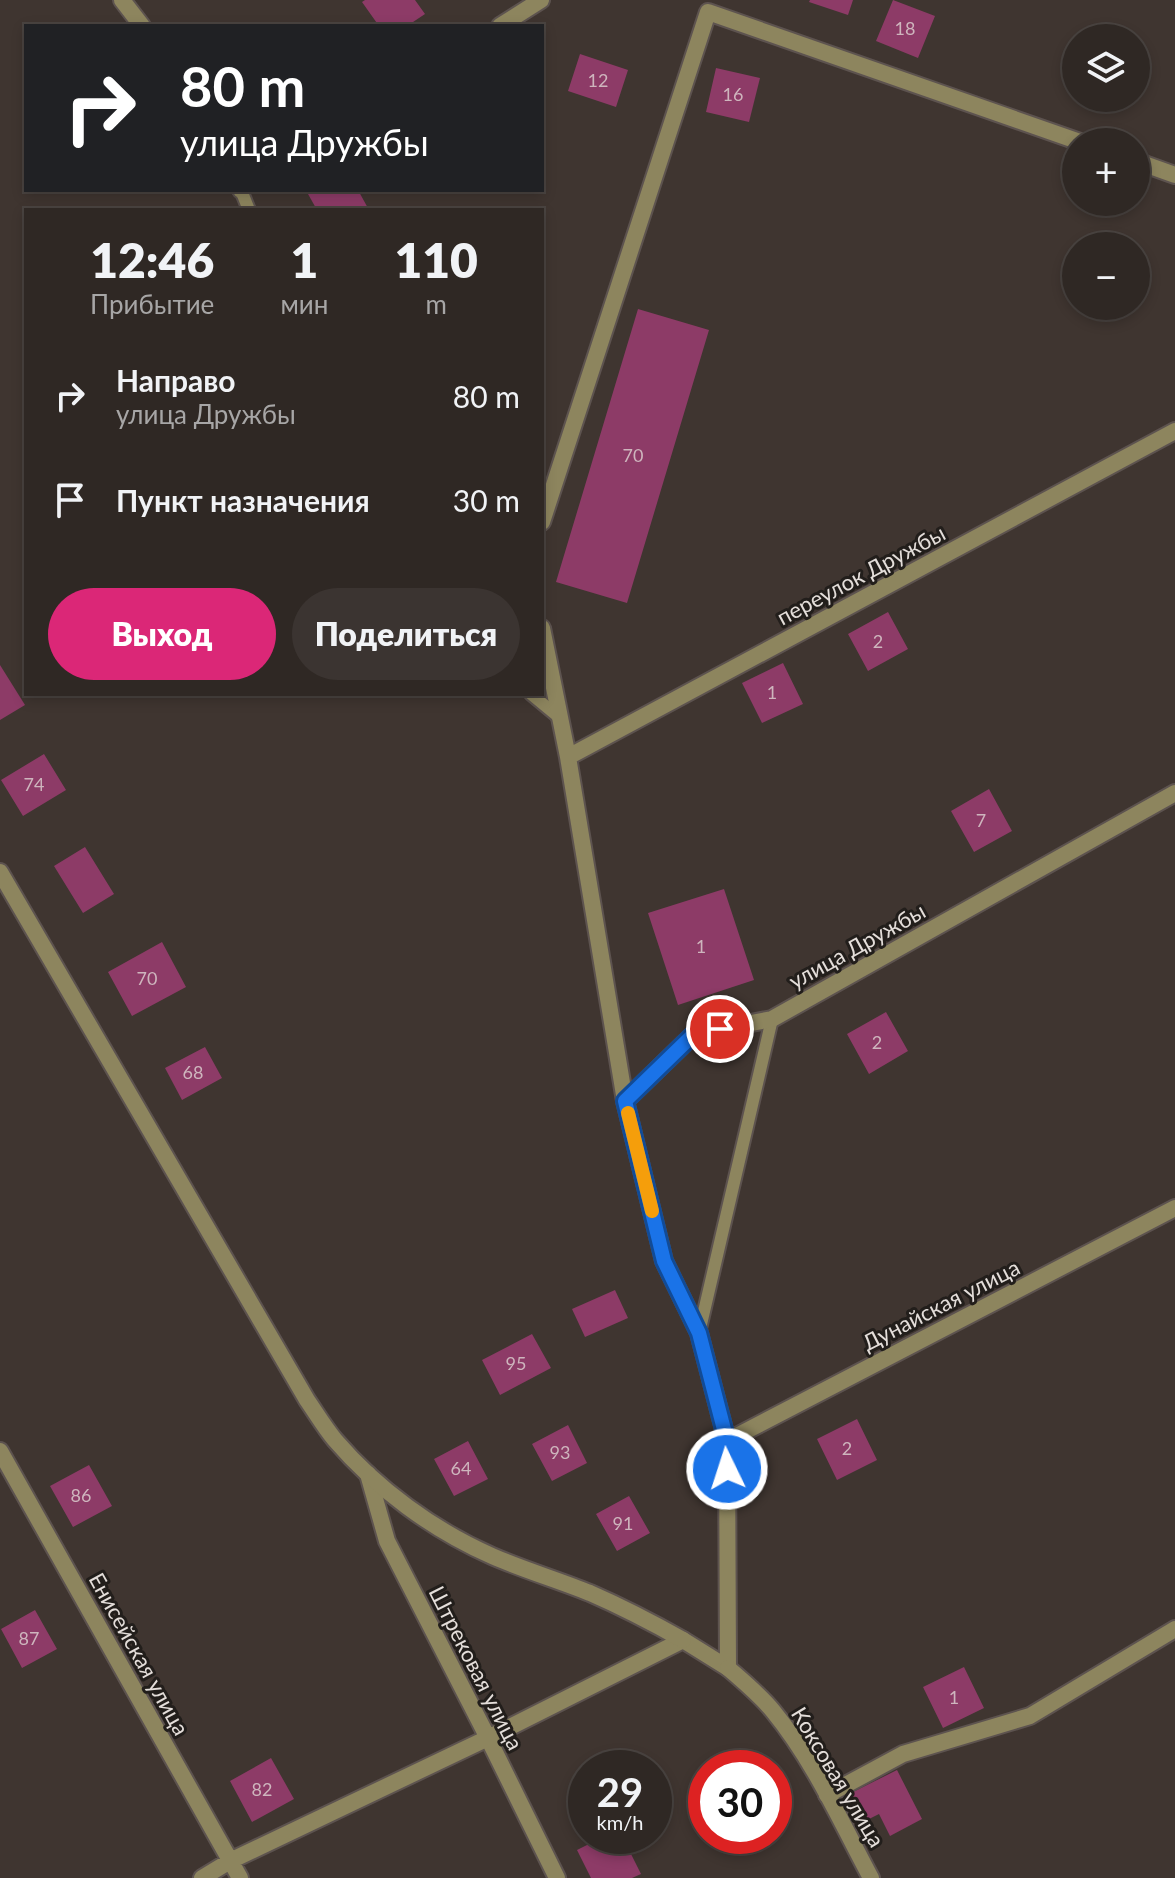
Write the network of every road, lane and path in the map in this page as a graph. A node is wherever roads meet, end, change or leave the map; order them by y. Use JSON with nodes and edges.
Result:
{"nodes":[{"id":1,"x":122,"y":0,"type":"edge"},
{"id":2,"x":541,"y":0,"type":"edge"},
{"id":3,"x":709,"y":6,"type":"edge"},
{"id":4,"x":140,"y":24,"type":"edge"},
{"id":5,"x":503,"y":24,"type":"edge"},
{"id":6,"x":1062,"y":135,"type":"edge"},
{"id":7,"x":1150,"y":166,"type":"edge"},
{"id":8,"x":1175,"y":175,"type":"edge"},
{"id":9,"x":1175,"y":431,"type":"edge"},
{"id":10,"x":544,"y":516,"type":"edge"},
{"id":11,"x":544,"y":638,"type":"edge"},
{"id":12,"x":533,"y":696,"type":"edge"},
{"id":13,"x":560,"y":718,"type":"junction"},
{"id":14,"x":568,"y":757,"type":"junction"},
{"id":15,"x":1175,"y":793,"type":"edge"},
{"id":16,"x":0,"y":872,"type":"edge"},
{"id":17,"x":772,"y":1019,"type":"junction"},
{"id":18,"x":625,"y":1101,"type":"junction"},
{"id":19,"x":1175,"y":1208,"type":"edge"},
{"id":20,"x":699,"y":1333,"type":"junction"},
{"id":21,"x":727,"y":1441,"type":"junction"},
{"id":22,"x":0,"y":1451,"type":"edge"},
{"id":23,"x":368,"y":1474,"type":"junction"},
{"id":24,"x":1175,"y":1629,"type":"edge"},
{"id":25,"x":683,"y":1640,"type":"junction"},
{"id":26,"x":728,"y":1668,"type":"junction"},
{"id":27,"x":488,"y":1738,"type":"junction"},
{"id":28,"x":827,"y":1795,"type":"junction"},
{"id":29,"x":230,"y":1861,"type":"junction"},
{"id":30,"x":202,"y":1878,"type":"edge"},
{"id":31,"x":240,"y":1878,"type":"edge"},
{"id":32,"x":557,"y":1878,"type":"edge"},
{"id":33,"x":871,"y":1878,"type":"edge"}],
"edges":[{"from":1,"to":4,"type":"street"},
{"from":2,"to":5,"type":"street"},
{"from":3,"to":6,"type":"street"},
{"from":3,"to":10,"type":"street"},
{"from":7,"to":8,"type":"street"},
{"from":9,"to":14,"type":"street","name":"переулок Дружбы"},
{"from":11,"to":13,"type":"street"},
{"from":12,"to":13,"type":"lane"},
{"from":13,"to":14,"type":"street"},
{"from":14,"to":18,"type":"street"},
{"from":15,"to":17,"type":"street","name":"улица Дружбы"},
{"from":16,"to":23,"type":"street","name":"Коксовая улица"},
{"from":17,"to":18,"type":"street","name":"улица Дружбы"},
{"from":17,"to":20,"type":"lane"},
{"from":18,"to":20,"type":"street"},
{"from":19,"to":21,"type":"street","name":"Дунайская улица"},
{"from":20,"to":21,"type":"street"},
{"from":21,"to":26,"type":"street"},
{"from":22,"to":29,"type":"street","name":"Енисейская улица"},
{"from":23,"to":25,"type":"street","name":"Коксовая улица"},
{"from":23,"to":27,"type":"street","name":"Штрековая улица"},
{"from":24,"to":28,"type":"street"},
{"from":25,"to":26,"type":"street","name":"Коксовая улица"},
{"from":25,"to":27,"type":"street"},
{"from":26,"to":28,"type":"street","name":"Коксовая улица"},
{"from":27,"to":29,"type":"street"},
{"from":27,"to":32,"type":"street","name":"Штрековая улица"},
{"from":28,"to":33,"type":"street","name":"Коксовая улица"},
{"from":29,"to":30,"type":"street"},
{"from":29,"to":31,"type":"street","name":"Енисейская улица"}]}
